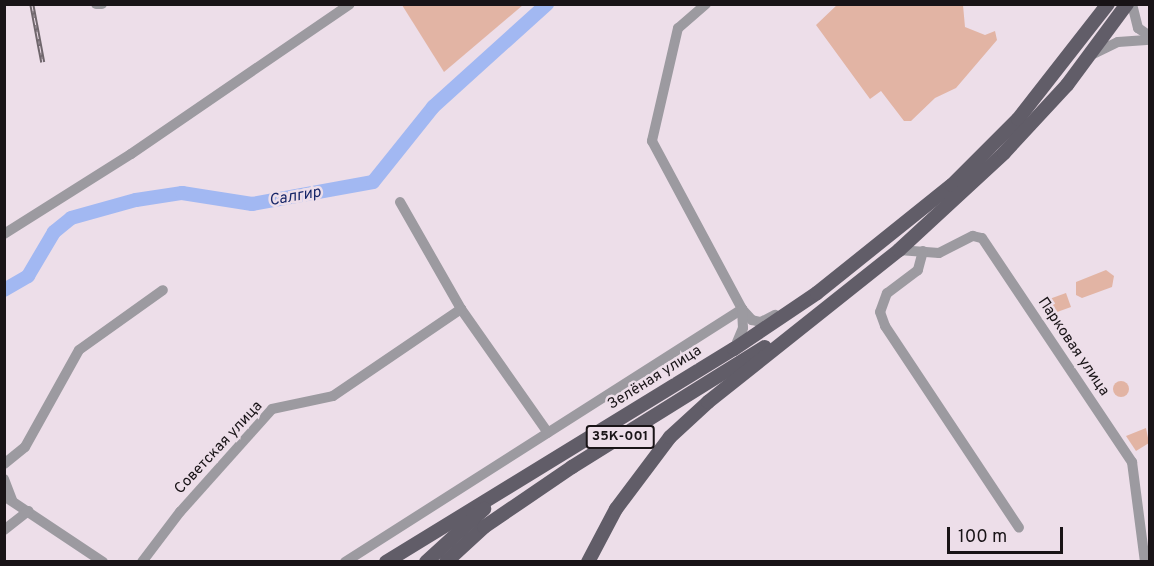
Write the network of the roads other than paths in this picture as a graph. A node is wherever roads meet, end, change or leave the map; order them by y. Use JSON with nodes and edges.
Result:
{"nodes":[{"id":1,"x":96,"y":4,"type":"edge"},
{"id":2,"x":102,"y":4,"type":"edge"},
{"id":3,"x":350,"y":4,"type":"edge"},
{"id":4,"x":706,"y":4,"type":"edge"},
{"id":5,"x":1107,"y":4,"type":"edge"},
{"id":6,"x":1127,"y":4,"type":"edge"},
{"id":7,"x":1132,"y":4,"type":"edge"},
{"id":8,"x":1149,"y":38,"type":"edge"},
{"id":9,"x":1086,"y":57,"type":"junction"},
{"id":10,"x":400,"y":201,"type":"dead end"},
{"id":11,"x":4,"y":234,"type":"edge"},
{"id":12,"x":887,"y":239,"type":"junction"},
{"id":13,"x":899,"y":250,"type":"junction"},
{"id":14,"x":924,"y":252,"type":"junction"},
{"id":15,"x":163,"y":290,"type":"dead end"},
{"id":16,"x":461,"y":309,"type":"junction"},
{"id":17,"x":744,"y":312,"type":"junction"},
{"id":18,"x":803,"y":325,"type":"junction"},
{"id":19,"x":734,"y":349,"type":"junction"},
{"id":20,"x":548,"y":433,"type":"junction"},
{"id":21,"x":4,"y":464,"type":"edge"},
{"id":22,"x":4,"y":479,"type":"edge"},
{"id":23,"x":512,"y":486,"type":"junction"},
{"id":24,"x":8,"y":498,"type":"edge"},
{"id":25,"x":28,"y":511,"type":"junction"},
{"id":26,"x":1019,"y":528,"type":"dead end"},
{"id":27,"x":4,"y":530,"type":"edge"},
{"id":28,"x":103,"y":561,"type":"edge"},
{"id":29,"x":142,"y":561,"type":"edge"},
{"id":30,"x":345,"y":561,"type":"edge"},
{"id":31,"x":386,"y":561,"type":"edge"},
{"id":32,"x":426,"y":561,"type":"edge"},
{"id":33,"x":446,"y":561,"type":"edge"},
{"id":34,"x":588,"y":561,"type":"edge"},
{"id":35,"x":1145,"y":561,"type":"edge"}],
"edges":[{"from":1,"to":2,"type":"street"},
{"from":3,"to":11,"type":"street"},
{"from":4,"to":17,"type":"street"},
{"from":5,"to":12,"type":"main road","number":"35К-001"},
{"from":6,"to":9,"type":"main road","number":"35К-001"},
{"from":7,"to":8,"type":"street"},
{"from":8,"to":9,"type":"street"},
{"from":9,"to":13,"type":"main road","number":"35К-001"},
{"from":10,"to":16,"type":"street"},
{"from":12,"to":17,"type":"street"},
{"from":12,"to":19,"type":"main road","name":"Зелёная улица","number":"35К-001"},
{"from":13,"to":14,"type":"street","name":"Парковая улица"},
{"from":13,"to":18,"type":"main road","number":"35К-001"},
{"from":14,"to":26,"type":"street"},
{"from":14,"to":35,"type":"street","name":"Парковая улица"},
{"from":15,"to":21,"type":"street"},
{"from":16,"to":20,"type":"street"},
{"from":16,"to":29,"type":"street","name":"Советская улица"},
{"from":17,"to":19,"type":"street"},
{"from":17,"to":20,"type":"street"},
{"from":18,"to":33,"type":"main road","number":"35К-001"},
{"from":18,"to":34,"type":"main road"},
{"from":19,"to":23,"type":"main road","name":"Зелёная улица","number":"35К-001"},
{"from":20,"to":30,"type":"street"},
{"from":22,"to":24,"type":"street"},
{"from":23,"to":31,"type":"main road","name":"Зелёная улица","number":"35К-001"},
{"from":23,"to":32,"type":"main road"},
{"from":24,"to":25,"type":"street"},
{"from":25,"to":27,"type":"street"},
{"from":25,"to":28,"type":"street"}]}
